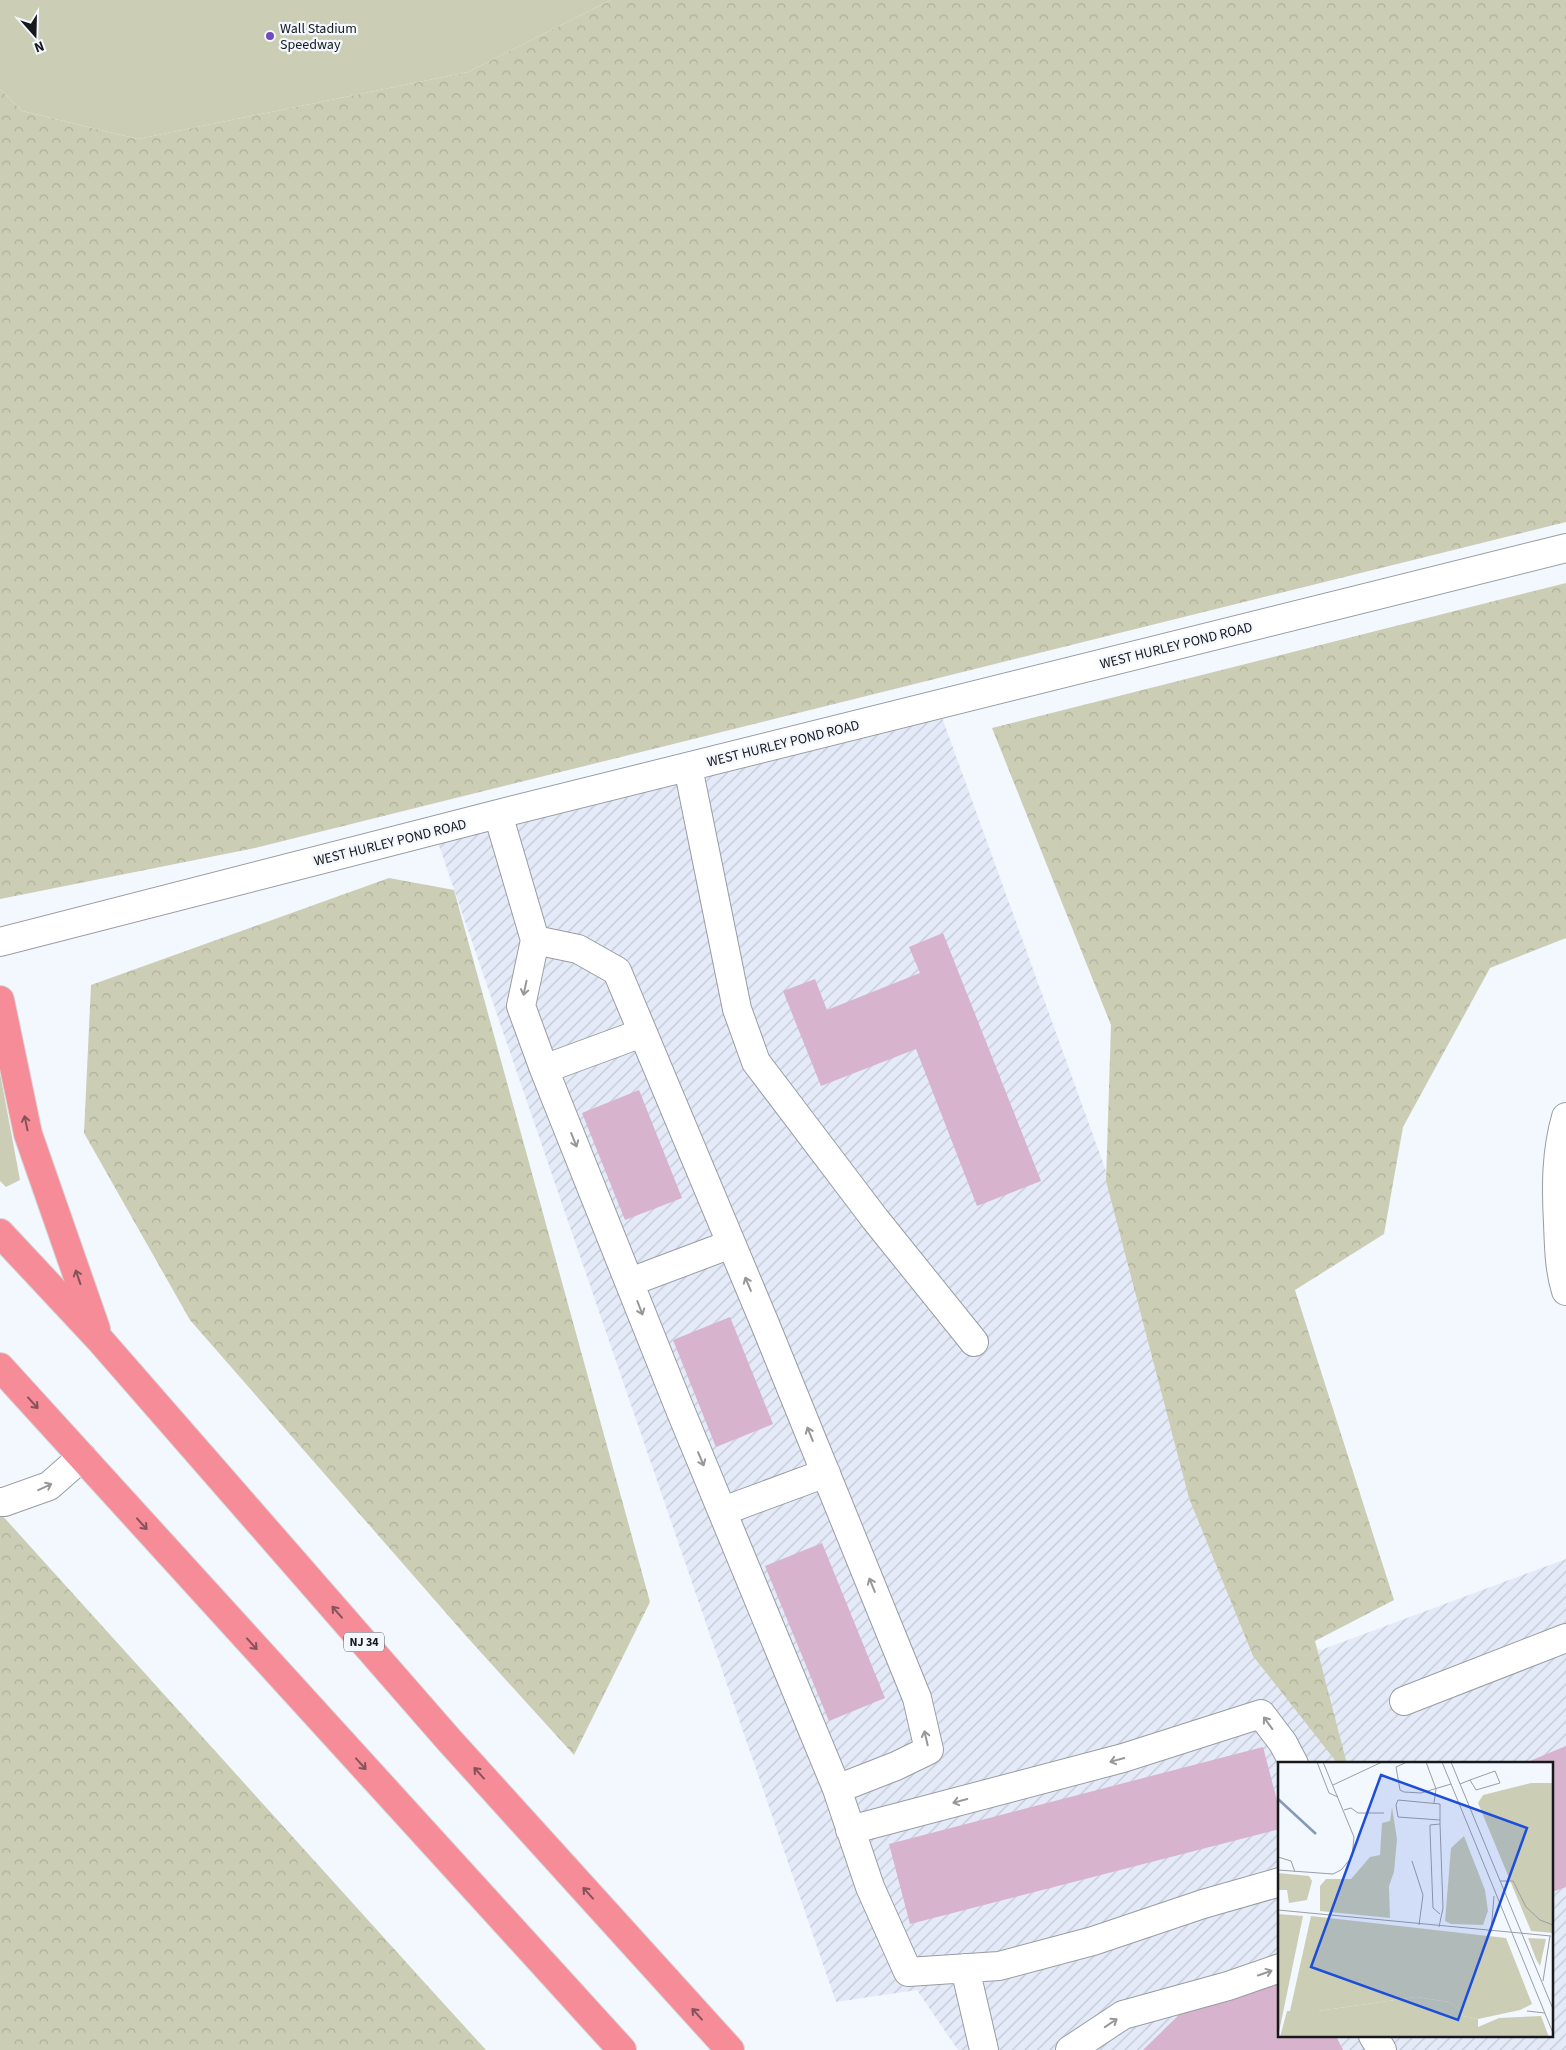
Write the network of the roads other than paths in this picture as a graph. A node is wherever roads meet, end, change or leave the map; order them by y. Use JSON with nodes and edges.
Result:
{"nodes":[{"id":1,"x":1566,"y":548,"type":"edge"},
{"id":2,"x":688,"y":767,"type":"junction"},
{"id":3,"x":498,"y":814,"type":"junction"},
{"id":4,"x":535,"y":940,"type":"junction"},
{"id":5,"x":0,"y":942,"type":"edge"},
{"id":6,"x":0,"y":1000,"type":"edge"},
{"id":7,"x":642,"y":1033,"type":"junction"},
{"id":8,"x":544,"y":1069,"type":"junction"},
{"id":9,"x":1566,"y":1117,"type":"edge"},
{"id":10,"x":0,"y":1233,"type":"edge"},
{"id":11,"x":731,"y":1244,"type":"junction"},
{"id":12,"x":630,"y":1282,"type":"junction"},
{"id":13,"x":1566,"y":1291,"type":"edge"},
{"id":14,"x":100,"y":1340,"type":"junction"},
{"id":15,"x":974,"y":1342,"type":"dead end"},
{"id":16,"x":0,"y":1368,"type":"edge"},
{"id":17,"x":82,"y":1457,"type":"junction"},
{"id":18,"x":826,"y":1473,"type":"junction"},
{"id":19,"x":0,"y":1502,"type":"edge"},
{"id":20,"x":722,"y":1511,"type":"junction"},
{"id":21,"x":1566,"y":1638,"type":"edge"},
{"id":22,"x":1404,"y":1701,"type":"dead end"},
{"id":23,"x":1293,"y":1762,"type":"edge"},
{"id":24,"x":837,"y":1789,"type":"junction"},
{"id":25,"x":850,"y":1830,"type":"junction"},
{"id":26,"x":1278,"y":1883,"type":"edge"},
{"id":27,"x":965,"y":1968,"type":"junction"},
{"id":28,"x":1278,"y":1969,"type":"edge"},
{"id":29,"x":1375,"y":2038,"type":"edge"},
{"id":30,"x":622,"y":2050,"type":"edge"},
{"id":31,"x":730,"y":2050,"type":"edge"},
{"id":32,"x":984,"y":2050,"type":"edge"},
{"id":33,"x":1070,"y":2050,"type":"edge"},
{"id":34,"x":1382,"y":2050,"type":"edge"}],
"edges":[{"from":1,"to":2,"type":"street","name":"WEST HURLEY POND ROAD"},
{"from":2,"to":3,"type":"street","name":"WEST HURLEY POND ROAD"},
{"from":2,"to":15,"type":"street"},
{"from":3,"to":4,"type":"street"},
{"from":3,"to":5,"type":"street","name":"WEST HURLEY POND ROAD"},
{"from":4,"to":7,"type":"street"},
{"from":4,"to":8,"type":"street","one_way":true},
{"from":14,"to":6,"type":"highway","one_way":true},
{"from":7,"to":8,"type":"street"},
{"from":7,"to":11,"type":"street"},
{"from":8,"to":12,"type":"street","one_way":true},
{"from":9,"to":13,"type":"street"},
{"from":10,"to":14,"type":"highway","number":"NJ 34"},
{"from":11,"to":12,"type":"street"},
{"from":18,"to":11,"type":"street","one_way":true},
{"from":12,"to":20,"type":"street","one_way":true},
{"from":31,"to":14,"type":"highway","number":"NJ 34","one_way":true},
{"from":16,"to":17,"type":"highway","one_way":true},
{"from":19,"to":17,"type":"street","one_way":true},
{"from":17,"to":30,"type":"highway","one_way":true},
{"from":18,"to":20,"type":"street"},
{"from":24,"to":18,"type":"street","one_way":true},
{"from":20,"to":24,"type":"street"},
{"from":21,"to":22,"type":"street"},
{"from":23,"to":25,"type":"street","one_way":true},
{"from":24,"to":25,"type":"street"},
{"from":25,"to":27,"type":"street"},
{"from":26,"to":27,"type":"street"},
{"from":27,"to":32,"type":"street"},
{"from":33,"to":28,"type":"street","one_way":true},
{"from":29,"to":34,"type":"street"}]}
